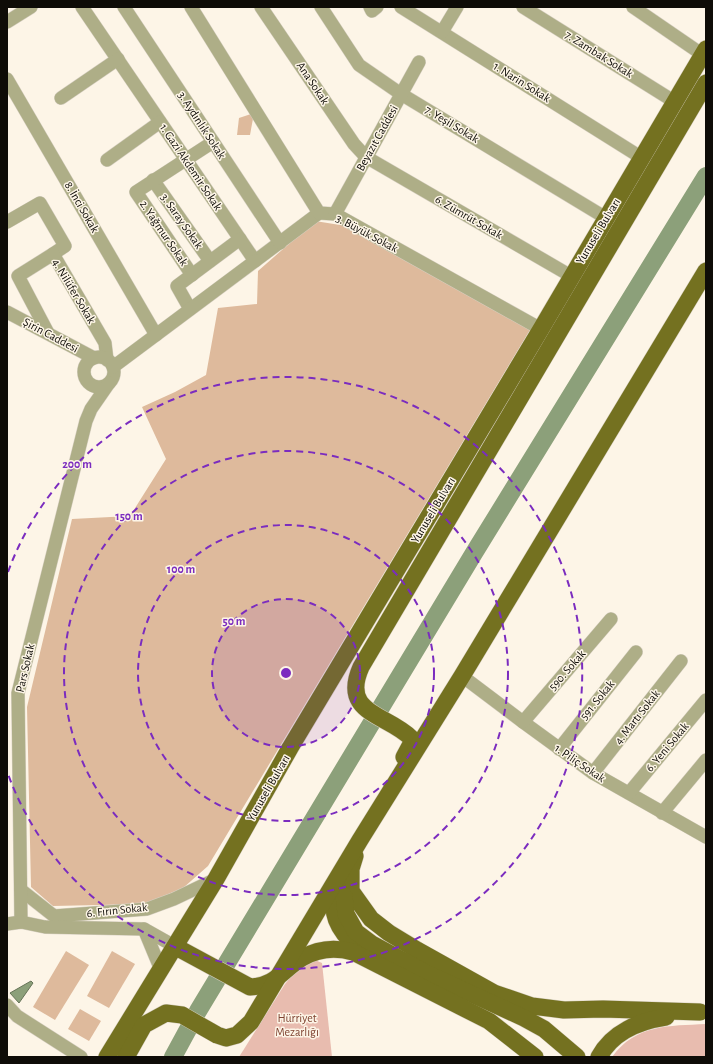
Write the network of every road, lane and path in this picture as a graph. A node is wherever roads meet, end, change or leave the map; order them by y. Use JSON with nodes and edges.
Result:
{"nodes":[{"id":1,"x":31,"y":7,"type":"edge"},
{"id":2,"x":82,"y":7,"type":"edge"},
{"id":3,"x":124,"y":7,"type":"edge"},
{"id":4,"x":191,"y":7,"type":"edge"},
{"id":5,"x":261,"y":7,"type":"edge"},
{"id":6,"x":321,"y":7,"type":"edge"},
{"id":7,"x":370,"y":7,"type":"edge"},
{"id":8,"x":377,"y":7,"type":"edge"},
{"id":9,"x":401,"y":7,"type":"edge"},
{"id":10,"x":457,"y":7,"type":"edge"},
{"id":11,"x":523,"y":7,"type":"edge"},
{"id":12,"x":632,"y":7,"type":"edge"},
{"id":13,"x":7,"y":22,"type":"edge"},
{"id":14,"x":442,"y":32,"type":"junction"},
{"id":15,"x":704,"y":52,"type":"edge"},
{"id":16,"x":118,"y":59,"type":"junction"},
{"id":17,"x":419,"y":62,"type":"dead end"},
{"id":18,"x":7,"y":79,"type":"edge"},
{"id":19,"x":706,"y":83,"type":"edge"},
{"id":20,"x":401,"y":94,"type":"junction"},
{"id":21,"x":61,"y":98,"type":"dead end"},
{"id":22,"x":675,"y":102,"type":"junction"},
{"id":23,"x":160,"y":122,"type":"junction"},
{"id":24,"x":213,"y":142,"type":"junction"},
{"id":25,"x":366,"y":156,"type":"junction"},
{"id":26,"x":642,"y":158,"type":"junction"},
{"id":27,"x":186,"y":159,"type":"junction"},
{"id":28,"x":107,"y":160,"type":"dead end"},
{"id":29,"x":153,"y":180,"type":"junction"},
{"id":30,"x":319,"y":213,"type":"junction"},
{"id":31,"x":335,"y":214,"type":"junction"},
{"id":32,"x":606,"y":218,"type":"junction"},
{"id":33,"x":7,"y":222,"type":"edge"},
{"id":34,"x":240,"y":239,"type":"junction"},
{"id":35,"x":280,"y":243,"type":"junction"},
{"id":36,"x":52,"y":254,"type":"junction"},
{"id":37,"x":210,"y":261,"type":"junction"},
{"id":38,"x":255,"y":261,"type":"junction"},
{"id":39,"x":706,"y":271,"type":"edge"},
{"id":40,"x":192,"y":275,"type":"junction"},
{"id":41,"x":571,"y":276,"type":"junction"},
{"id":42,"x":190,"y":309,"type":"junction"},
{"id":43,"x":7,"y":312,"type":"edge"},
{"id":44,"x":541,"y":329,"type":"junction"},
{"id":45,"x":48,"y":333,"type":"junction"},
{"id":46,"x":156,"y":334,"type":"junction"},
{"id":47,"x":94,"y":358,"type":"junction"},
{"id":48,"x":110,"y":363,"type":"junction"},
{"id":49,"x":85,"y":377,"type":"junction"},
{"id":50,"x":109,"y":383,"type":"junction"},
{"id":51,"x":86,"y":421,"type":"junction"},
{"id":52,"x":611,"y":619,"type":"dead end"},
{"id":53,"x":636,"y":652,"type":"dead end"},
{"id":54,"x":681,"y":661,"type":"dead end"},
{"id":55,"x":361,"y":667,"type":"junction"},
{"id":56,"x":462,"y":676,"type":"junction"},
{"id":57,"x":706,"y":700,"type":"edge"},
{"id":58,"x":308,"y":718,"type":"junction"},
{"id":59,"x":523,"y":722,"type":"junction"},
{"id":60,"x":559,"y":749,"type":"junction"},
{"id":61,"x":706,"y":760,"type":"edge"},
{"id":62,"x":593,"y":773,"type":"junction"},
{"id":63,"x":628,"y":794,"type":"junction"},
{"id":64,"x":662,"y":813,"type":"junction"},
{"id":65,"x":706,"y":837,"type":"edge"},
{"id":66,"x":360,"y":840,"type":"junction"},
{"id":67,"x":349,"y":859,"type":"junction"},
{"id":68,"x":338,"y":877,"type":"junction"},
{"id":69,"x":216,"y":879,"type":"junction"},
{"id":70,"x":21,"y":890,"type":"junction"},
{"id":71,"x":21,"y":922,"type":"junction"},
{"id":72,"x":7,"y":924,"type":"edge"},
{"id":73,"x":144,"y":929,"type":"junction"},
{"id":74,"x":176,"y":947,"type":"junction"},
{"id":75,"x":372,"y":962,"type":"junction"},
{"id":76,"x":161,"y":970,"type":"junction"},
{"id":77,"x":277,"y":979,"type":"junction"},
{"id":78,"x":7,"y":1005,"type":"edge"},
{"id":79,"x":703,"y":1012,"type":"edge"},
{"id":80,"x":130,"y":1052,"type":"edge"},
{"id":81,"x":81,"y":1057,"type":"edge"},
{"id":82,"x":107,"y":1057,"type":"edge"},
{"id":83,"x":535,"y":1057,"type":"edge"},
{"id":84,"x":577,"y":1057,"type":"edge"},
{"id":85,"x":599,"y":1057,"type":"edge"}],
"edges":[{"from":1,"to":13,"type":"street"},
{"from":2,"to":16,"type":"street","name":"1. Gazi Akdemir Sokak"},
{"from":3,"to":24,"type":"street","name":"3. Aydınlık Sokak"},
{"from":4,"to":30,"type":"street","name":"3. Büyük Sokak"},
{"from":5,"to":25,"type":"street","name":"Ana Sokak"},
{"from":6,"to":20,"type":"street","name":"7. Yeşil Sokak"},
{"from":7,"to":8,"type":"street"},
{"from":9,"to":14,"type":"street","name":"1. Narin Sokak"},
{"from":10,"to":14,"type":"street"},
{"from":11,"to":22,"type":"street","name":"7. Zambak Sokak"},
{"from":12,"to":15,"type":"street"},
{"from":14,"to":26,"type":"street","name":"1. Narin Sokak"},
{"from":15,"to":22,"type":"main road","name":"Yunuseli Bulvarı"},
{"from":16,"to":21,"type":"street"},
{"from":16,"to":23,"type":"street","name":"1. Gazi Akdemir Sokak"},
{"from":17,"to":20,"type":"street","name":"Beyazıt Caddesi"},
{"from":18,"to":46,"type":"street","name":"8. İnci Sokak"},
{"from":19,"to":55,"type":"main road","name":"Yunuseli Bulvarı"},
{"from":20,"to":25,"type":"street","name":"Beyazıt Caddesi"},
{"from":20,"to":32,"type":"street","name":"7. Yeşil Sokak"},
{"from":22,"to":26,"type":"main road","name":"Yunuseli Bulvarı"},
{"from":23,"to":27,"type":"street","name":"1. Gazi Akdemir Sokak"},
{"from":23,"to":28,"type":"street"},
{"from":24,"to":27,"type":"street"},
{"from":24,"to":35,"type":"street","name":"3. Aydınlık Sokak"},
{"from":25,"to":31,"type":"street","name":"Beyazıt Caddesi"},
{"from":25,"to":41,"type":"street","name":"6. Zümrüt Sokak"},
{"from":26,"to":32,"type":"main road","name":"Yunuseli Bulvarı"},
{"from":27,"to":29,"type":"street"},
{"from":27,"to":34,"type":"street","name":"1. Gazi Akdemir Sokak"},
{"from":29,"to":37,"type":"street","name":"3. Saray Sokak"},
{"from":29,"to":40,"type":"street","name":"2. Yağmur Sokak"},
{"from":30,"to":31,"type":"street","name":"3. Büyük Sokak"},
{"from":30,"to":35,"type":"street"},
{"from":31,"to":44,"type":"street","name":"3. Büyük Sokak"},
{"from":32,"to":41,"type":"main road","name":"Yunuseli Bulvarı"},
{"from":33,"to":36,"type":"street"},
{"from":34,"to":37,"type":"street","name":"2. Yağmur Sokak"},
{"from":34,"to":38,"type":"street","name":"1. Gazi Akdemir Sokak"},
{"from":35,"to":38,"type":"street"},
{"from":36,"to":45,"type":"street","name":"4. Nilüfer Sokak"},
{"from":36,"to":48,"type":"street","name":"4. Nilüfer Sokak"},
{"from":37,"to":40,"type":"street","name":"2. Yağmur Sokak"},
{"from":38,"to":42,"type":"street"},
{"from":39,"to":56,"type":"main road"},
{"from":40,"to":42,"type":"street","name":"2. Yağmur Sokak"},
{"from":41,"to":44,"type":"main road","name":"Yunuseli Bulvarı"},
{"from":42,"to":46,"type":"street"},
{"from":43,"to":45,"type":"street","name":"Şirin Caddesi"},
{"from":44,"to":58,"type":"main road","name":"Yunuseli Bulvarı"},
{"from":45,"to":47,"type":"street","name":"Şirin Caddesi"},
{"from":46,"to":48,"type":"street"},
{"from":47,"to":48,"type":"street"},
{"from":47,"to":49,"type":"street"},
{"from":48,"to":50,"type":"street"},
{"from":49,"to":50,"type":"street"},
{"from":49,"to":51,"type":"street"},
{"from":50,"to":51,"type":"street"},
{"from":51,"to":70,"type":"street","name":"Pars Sokak"},
{"from":52,"to":59,"type":"street","name":"590. Sokak"},
{"from":53,"to":60,"type":"street","name":"591. Sokak"},
{"from":54,"to":62,"type":"street","name":"4. Martı Sokak"},
{"from":55,"to":58,"type":"main road"},
{"from":55,"to":68,"type":"main road"},
{"from":56,"to":59,"type":"street","name":"1. Piliç Sokak"},
{"from":56,"to":66,"type":"main road"},
{"from":57,"to":63,"type":"street","name":"6. Yeni Sokak"},
{"from":58,"to":69,"type":"main road","name":"Yunuseli Bulvarı"},
{"from":59,"to":60,"type":"street","name":"1. Piliç Sokak"},
{"from":60,"to":62,"type":"street","name":"1. Piliç Sokak"},
{"from":61,"to":64,"type":"street"},
{"from":62,"to":63,"type":"street","name":"1. Piliç Sokak"},
{"from":63,"to":64,"type":"street","name":"1. Piliç Sokak"},
{"from":64,"to":65,"type":"street","name":"1. Piliç Sokak"},
{"from":66,"to":67,"type":"main road"},
{"from":66,"to":79,"type":"main road"},
{"from":67,"to":68,"type":"main road"},
{"from":67,"to":84,"type":"main road"},
{"from":68,"to":75,"type":"main road"},
{"from":68,"to":77,"type":"main road"},
{"from":69,"to":70,"type":"street","name":"6. Fırın Sokak"},
{"from":69,"to":74,"type":"main road","name":"Yunuseli Bulvarı"},
{"from":70,"to":71,"type":"street","name":"Pars Sokak"},
{"from":71,"to":72,"type":"street","name":"6. Fırın Sokak"},
{"from":71,"to":73,"type":"street","name":"6. Fırın Sokak"},
{"from":73,"to":74,"type":"street","name":"6. Fırın Sokak"},
{"from":73,"to":76,"type":"street"},
{"from":74,"to":76,"type":"main road","name":"Yunuseli Bulvarı"},
{"from":74,"to":77,"type":"main road"},
{"from":75,"to":77,"type":"main road"},
{"from":75,"to":83,"type":"main road"},
{"from":76,"to":82,"type":"main road","name":"Yunuseli Bulvarı"},
{"from":77,"to":80,"type":"main road"},
{"from":78,"to":81,"type":"street"},
{"from":79,"to":85,"type":"main road"}]}
